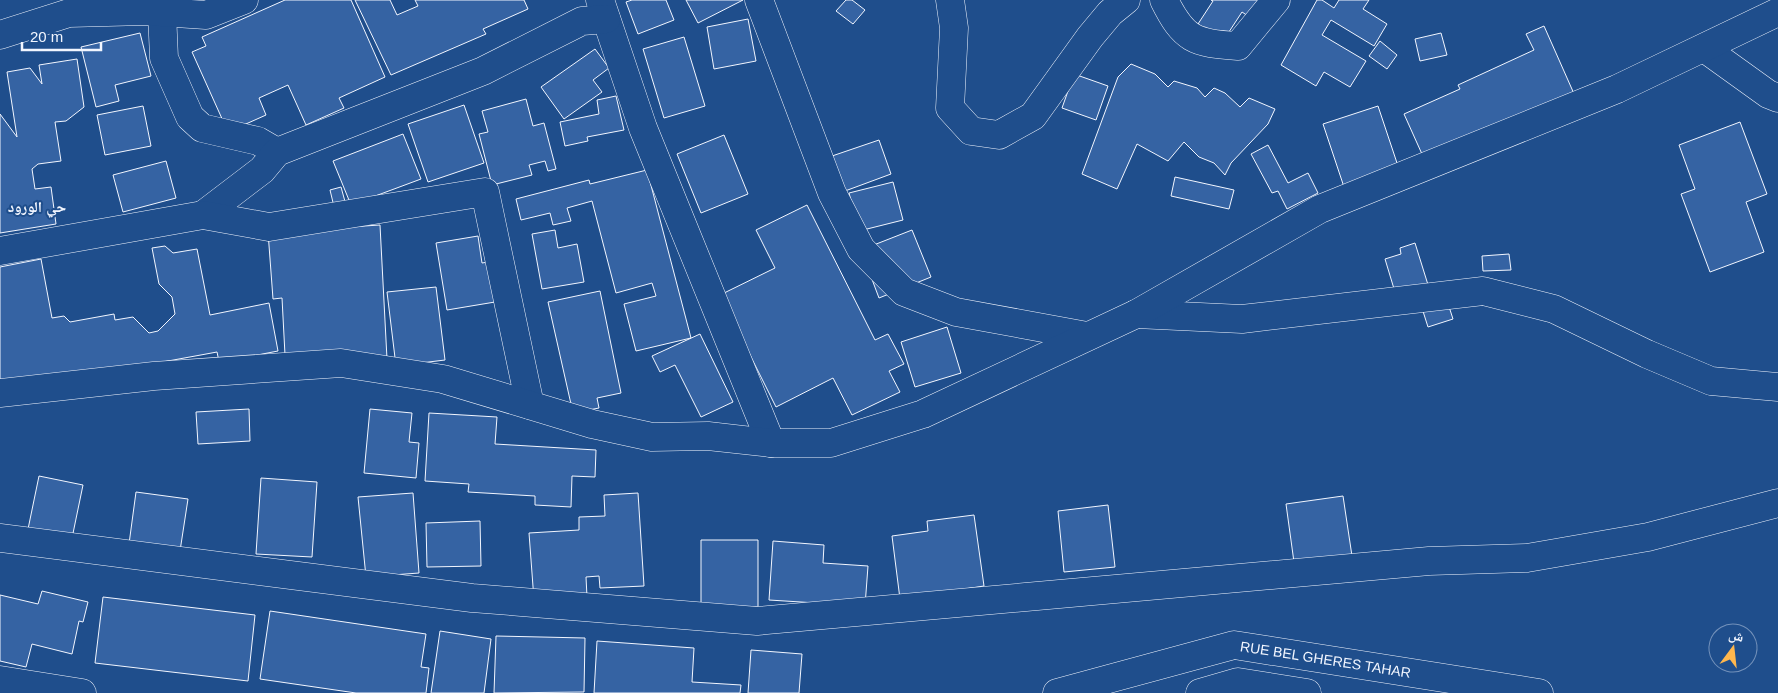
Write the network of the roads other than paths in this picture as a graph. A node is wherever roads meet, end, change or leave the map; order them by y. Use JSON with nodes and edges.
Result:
{"nodes":[{"id":1,"x":244,"y":0,"type":"edge"},
{"id":2,"x":758,"y":0,"type":"edge"},
{"id":3,"x":950,"y":0,"type":"edge"},
{"id":4,"x":1147,"y":0,"type":"edge"},
{"id":5,"x":1164,"y":0,"type":"edge"},
{"id":6,"x":1276,"y":0,"type":"edge"},
{"id":7,"x":1118,"y":7,"type":"edge"},
{"id":8,"x":603,"y":10,"type":"edge"},
{"id":9,"x":162,"y":12,"type":"junction"},
{"id":10,"x":1778,"y":12,"type":"edge"},
{"id":11,"x":0,"y":35,"type":"edge"},
{"id":12,"x":1704,"y":48,"type":"junction"},
{"id":13,"x":1778,"y":98,"type":"edge"},
{"id":14,"x":277,"y":152,"type":"junction"},
{"id":15,"x":203,"y":215,"type":"junction"},
{"id":16,"x":0,"y":251,"type":"edge"},
{"id":17,"x":1136,"y":314,"type":"junction"},
{"id":18,"x":1087,"y":336,"type":"junction"},
{"id":19,"x":1778,"y":387,"type":"edge"},
{"id":20,"x":0,"y":393,"type":"edge"},
{"id":21,"x":530,"y":405,"type":"junction"},
{"id":22,"x":771,"y":444,"type":"junction"},
{"id":23,"x":1778,"y":503,"type":"edge"},
{"id":24,"x":0,"y":538,"type":"edge"},
{"id":25,"x":0,"y":680,"type":"edge"},
{"id":26,"x":82,"y":693,"type":"edge"},
{"id":27,"x":1057,"y":693,"type":"edge"},
{"id":28,"x":1200,"y":693,"type":"edge"},
{"id":29,"x":1307,"y":693,"type":"edge"},
{"id":30,"x":1539,"y":693,"type":"edge"}],
"edges":[{"from":1,"to":9,"type":"street"},
{"from":2,"to":18,"type":"street"},
{"from":3,"to":7,"type":"street"},
{"from":4,"to":7,"type":"street"},
{"from":5,"to":6,"type":"street"},
{"from":8,"to":14,"type":"street"},
{"from":8,"to":22,"type":"street"},
{"from":9,"to":11,"type":"street"},
{"from":9,"to":14,"type":"street"},
{"from":10,"to":12,"type":"street"},
{"from":12,"to":13,"type":"street"},
{"from":12,"to":17,"type":"street"},
{"from":14,"to":15,"type":"street"},
{"from":15,"to":16,"type":"street"},
{"from":15,"to":21,"type":"street"},
{"from":17,"to":18,"type":"street"},
{"from":17,"to":19,"type":"street"},
{"from":18,"to":22,"type":"street"},
{"from":20,"to":21,"type":"street"},
{"from":21,"to":22,"type":"street"},
{"from":23,"to":24,"type":"street"},
{"from":25,"to":26,"type":"street"},
{"from":27,"to":30,"type":"street","name":"RUE BEL GHERES TAHAR"},
{"from":28,"to":29,"type":"street"}]}
